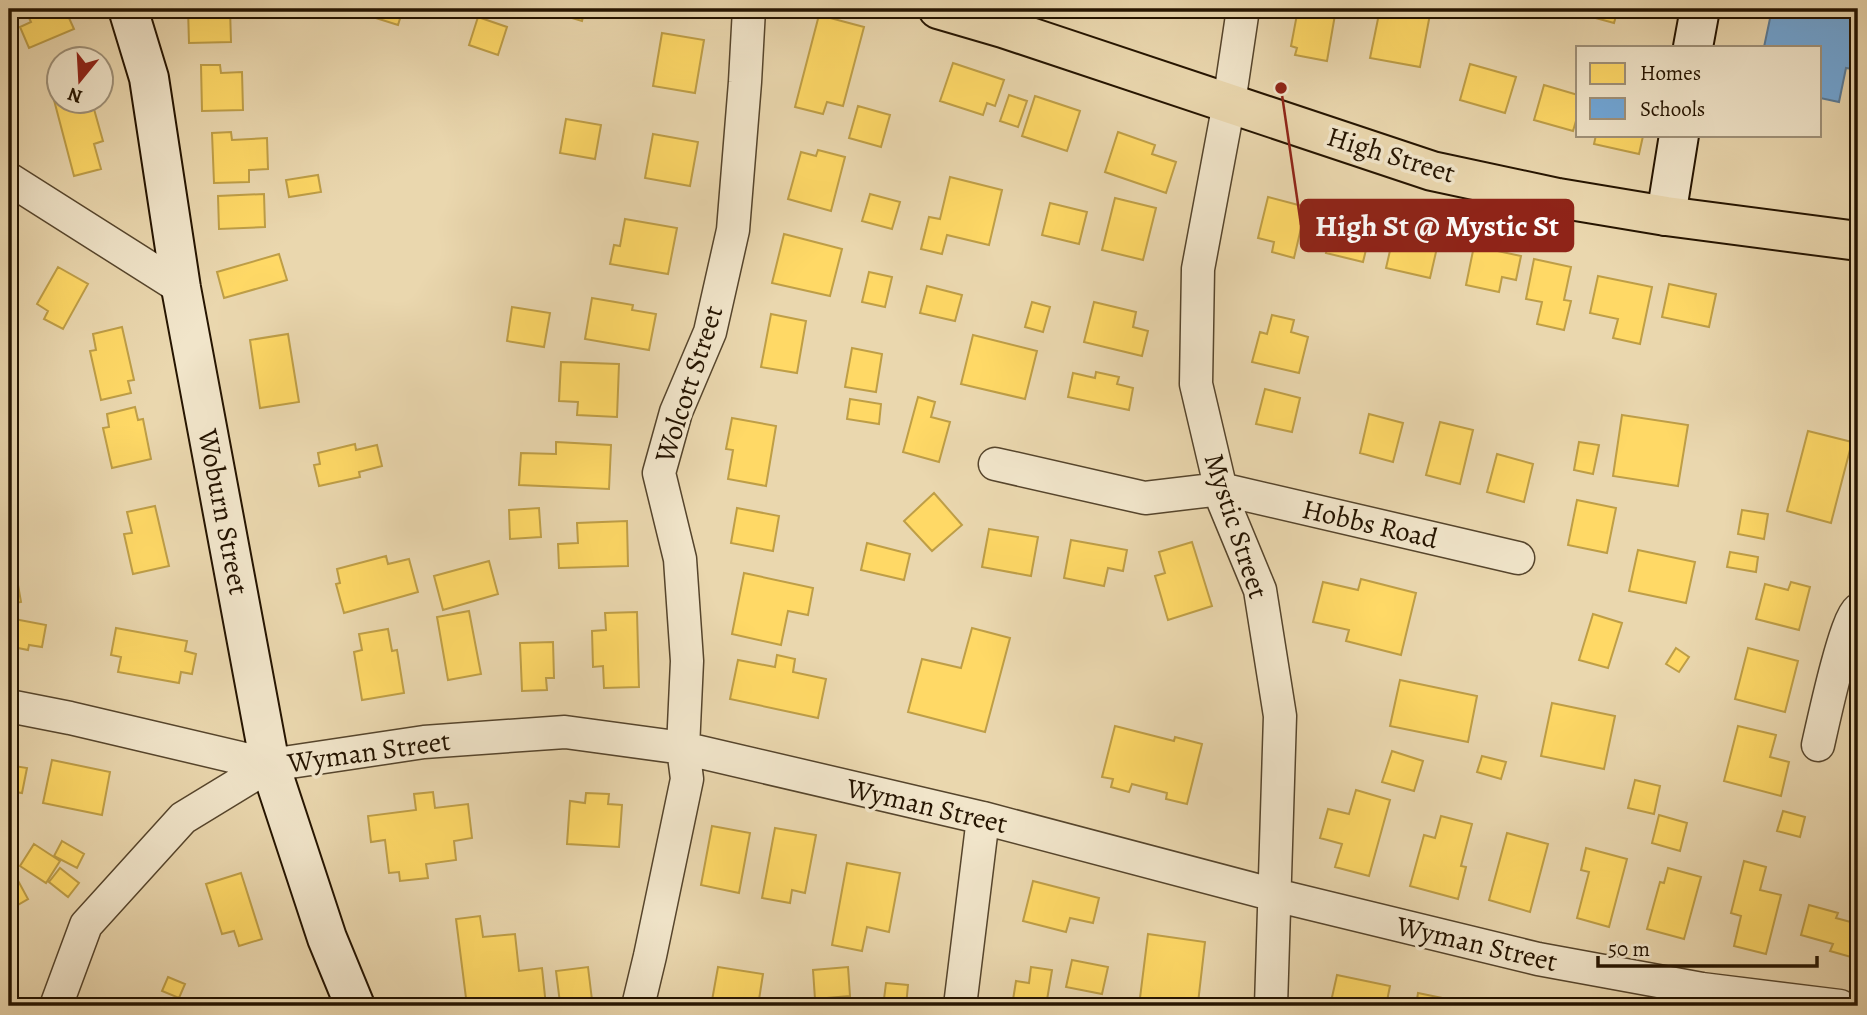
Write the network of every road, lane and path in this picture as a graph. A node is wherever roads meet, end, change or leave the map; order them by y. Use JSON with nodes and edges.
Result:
{"nodes":[{"id":1,"x":128,"y":9,"type":"edge"},
{"id":2,"x":749,"y":9,"type":"edge"},
{"id":3,"x":938,"y":9,"type":"edge"},
{"id":4,"x":1243,"y":9,"type":"edge"},
{"id":5,"x":1700,"y":9,"type":"edge"},
{"id":6,"x":1693,"y":46,"type":"edge"},
{"id":7,"x":1229,"y":103,"type":"junction"},
{"id":8,"x":1679,"y":136,"type":"edge"},
{"id":9,"x":9,"y":179,"type":"edge"},
{"id":10,"x":1666,"y":216,"type":"junction"},
{"id":11,"x":1858,"y":241,"type":"edge"},
{"id":12,"x":181,"y":288,"type":"junction"},
{"id":13,"x":996,"y":464,"type":"dead end"},
{"id":14,"x":1221,"y":489,"type":"junction"},
{"id":15,"x":1518,"y":558,"type":"dead end"},
{"id":16,"x":1858,"y":610,"type":"edge"},
{"id":17,"x":9,"y":706,"type":"edge"},
{"id":18,"x":1818,"y":745,"type":"dead end"},
{"id":19,"x":683,"y":748,"type":"junction"},
{"id":20,"x":270,"y":765,"type":"junction"},
{"id":21,"x":983,"y":818,"type":"junction"},
{"id":22,"x":1275,"y":895,"type":"junction"},
{"id":23,"x":56,"y":1006,"type":"edge"},
{"id":24,"x":355,"y":1006,"type":"edge"},
{"id":25,"x":638,"y":1006,"type":"edge"},
{"id":26,"x":960,"y":1006,"type":"edge"},
{"id":27,"x":1271,"y":1006,"type":"edge"},
{"id":28,"x":1840,"y":1006,"type":"edge"}],
"edges":[{"from":1,"to":12,"type":"street","name":"Woburn Street"},
{"from":2,"to":19,"type":"street","name":"Wolcott Street"},
{"from":3,"to":7,"type":"main road","name":"High Street"},
{"from":4,"to":7,"type":"street","name":"Mystic Street"},
{"from":5,"to":6,"type":"street"},
{"from":7,"to":10,"type":"main road","name":"High Street"},
{"from":7,"to":14,"type":"street","name":"Mystic Street"},
{"from":8,"to":10,"type":"street"},
{"from":9,"to":12,"type":"street"},
{"from":10,"to":11,"type":"main road","name":"High Street"},
{"from":12,"to":20,"type":"street","name":"Woburn Street"},
{"from":13,"to":14,"type":"street","name":"Hobbs Road"},
{"from":14,"to":15,"type":"street","name":"Hobbs Road"},
{"from":14,"to":22,"type":"street","name":"Mystic Street"},
{"from":16,"to":18,"type":"street"},
{"from":17,"to":20,"type":"street","name":"Wyman Street"},
{"from":19,"to":20,"type":"street","name":"Wyman Street"},
{"from":19,"to":21,"type":"street","name":"Wyman Street"},
{"from":19,"to":25,"type":"street","name":"Wolcott Street"},
{"from":20,"to":23,"type":"street"},
{"from":20,"to":24,"type":"street","name":"Woburn Street"},
{"from":21,"to":22,"type":"street","name":"Wyman Street"},
{"from":21,"to":26,"type":"street"},
{"from":22,"to":27,"type":"street","name":"Mystic Street"},
{"from":22,"to":28,"type":"street","name":"Wyman Street"}]}
